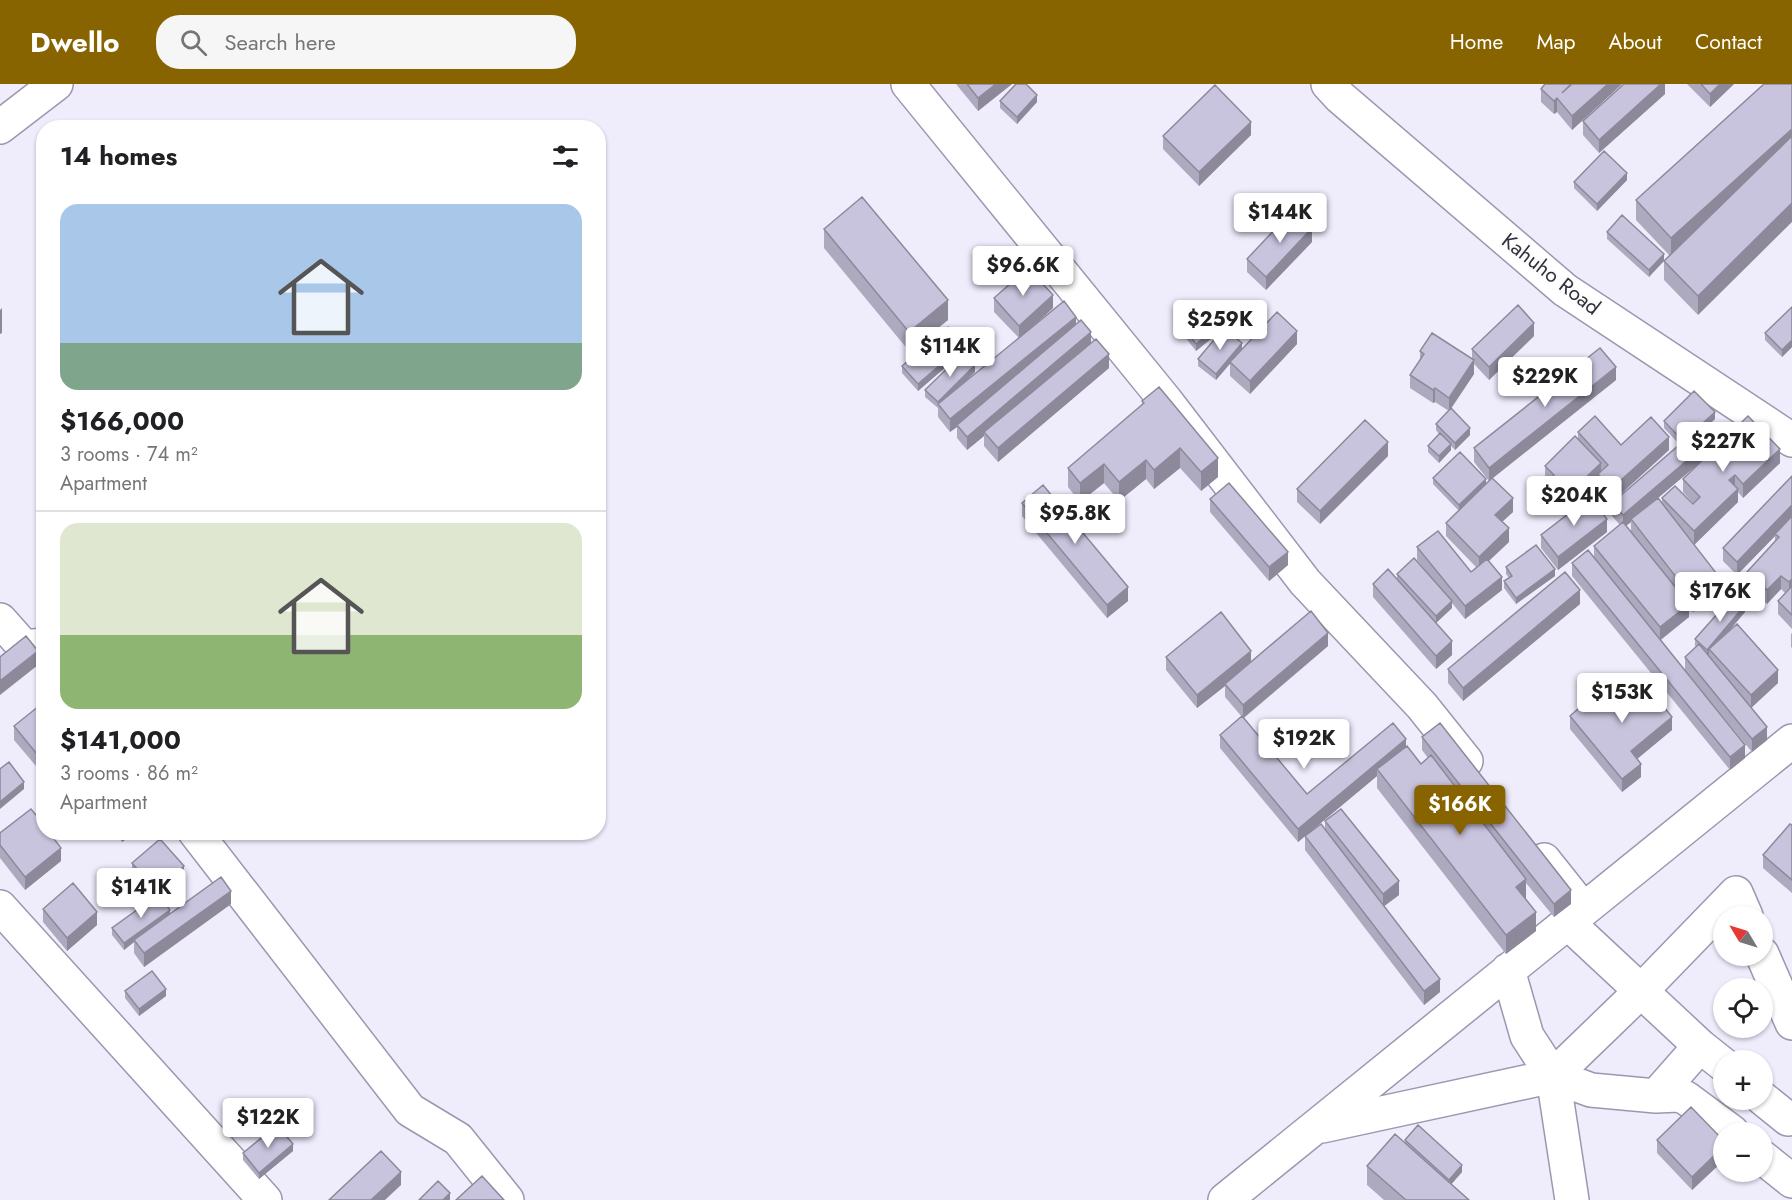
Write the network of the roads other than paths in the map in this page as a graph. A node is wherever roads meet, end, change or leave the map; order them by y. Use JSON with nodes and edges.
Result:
{"nodes":[{"id":1,"x":56,"y":84,"type":"edge"},
{"id":2,"x":908,"y":84,"type":"edge"},
{"id":3,"x":1328,"y":84,"type":"edge"},
{"id":4,"x":0,"y":127,"type":"edge"},
{"id":5,"x":1792,"y":440,"type":"edge"},
{"id":6,"x":0,"y":620,"type":"edge"},
{"id":7,"x":36,"y":645,"type":"edge"},
{"id":8,"x":1792,"y":741,"type":"edge"},
{"id":9,"x":1481,"y":780,"type":"edge"},
{"id":10,"x":1525,"y":835,"type":"edge"},
{"id":11,"x":201,"y":840,"type":"edge"},
{"id":12,"x":1724,"y":906,"type":"edge"},
{"id":13,"x":1742,"y":906,"type":"edge"},
{"id":14,"x":0,"y":907,"type":"edge"},
{"id":15,"x":1575,"y":916,"type":"junction"},
{"id":16,"x":1713,"y":917,"type":"edge"},
{"id":17,"x":1767,"y":966,"type":"edge"},
{"id":18,"x":1508,"y":970,"type":"junction"},
{"id":19,"x":1641,"y":992,"type":"junction"},
{"id":20,"x":1792,"y":1023,"type":"edge"},
{"id":21,"x":1712,"y":1055,"type":"edge"},
{"id":22,"x":1553,"y":1076,"type":"junction"},
{"id":23,"x":1656,"y":1096,"type":"junction"},
{"id":24,"x":1773,"y":1107,"type":"edge"},
{"id":25,"x":1788,"y":1119,"type":"dead end"},
{"id":26,"x":1718,"y":1122,"type":"edge"},
{"id":27,"x":1314,"y":1127,"type":"junction"},
{"id":28,"x":1773,"y":1166,"type":"edge"},
{"id":29,"x":1792,"y":1181,"type":"edge"},
{"id":30,"x":265,"y":1200,"type":"edge"},
{"id":31,"x":507,"y":1200,"type":"edge"},
{"id":32,"x":1225,"y":1200,"type":"edge"},
{"id":33,"x":1572,"y":1200,"type":"edge"}],
"edges":[{"from":1,"to":4,"type":"street"},
{"from":2,"to":9,"type":"street"},
{"from":3,"to":5,"type":"street","name":"Kahuho Road"},
{"from":6,"to":7,"type":"street"},
{"from":8,"to":15,"type":"street"},
{"from":10,"to":15,"type":"street"},
{"from":11,"to":31,"type":"street"},
{"from":12,"to":13,"type":"street"},
{"from":14,"to":30,"type":"street"},
{"from":15,"to":18,"type":"street"},
{"from":15,"to":19,"type":"street"},
{"from":16,"to":19,"type":"street"},
{"from":17,"to":20,"type":"street"},
{"from":18,"to":22,"type":"street"},
{"from":18,"to":27,"type":"street"},
{"from":19,"to":21,"type":"street"},
{"from":19,"to":22,"type":"street"},
{"from":21,"to":23,"type":"street"},
{"from":22,"to":23,"type":"street"},
{"from":22,"to":27,"type":"street"},
{"from":22,"to":33,"type":"street"},
{"from":23,"to":26,"type":"street"},
{"from":24,"to":25,"type":"street"},
{"from":27,"to":32,"type":"street"},
{"from":28,"to":29,"type":"street"}]}
